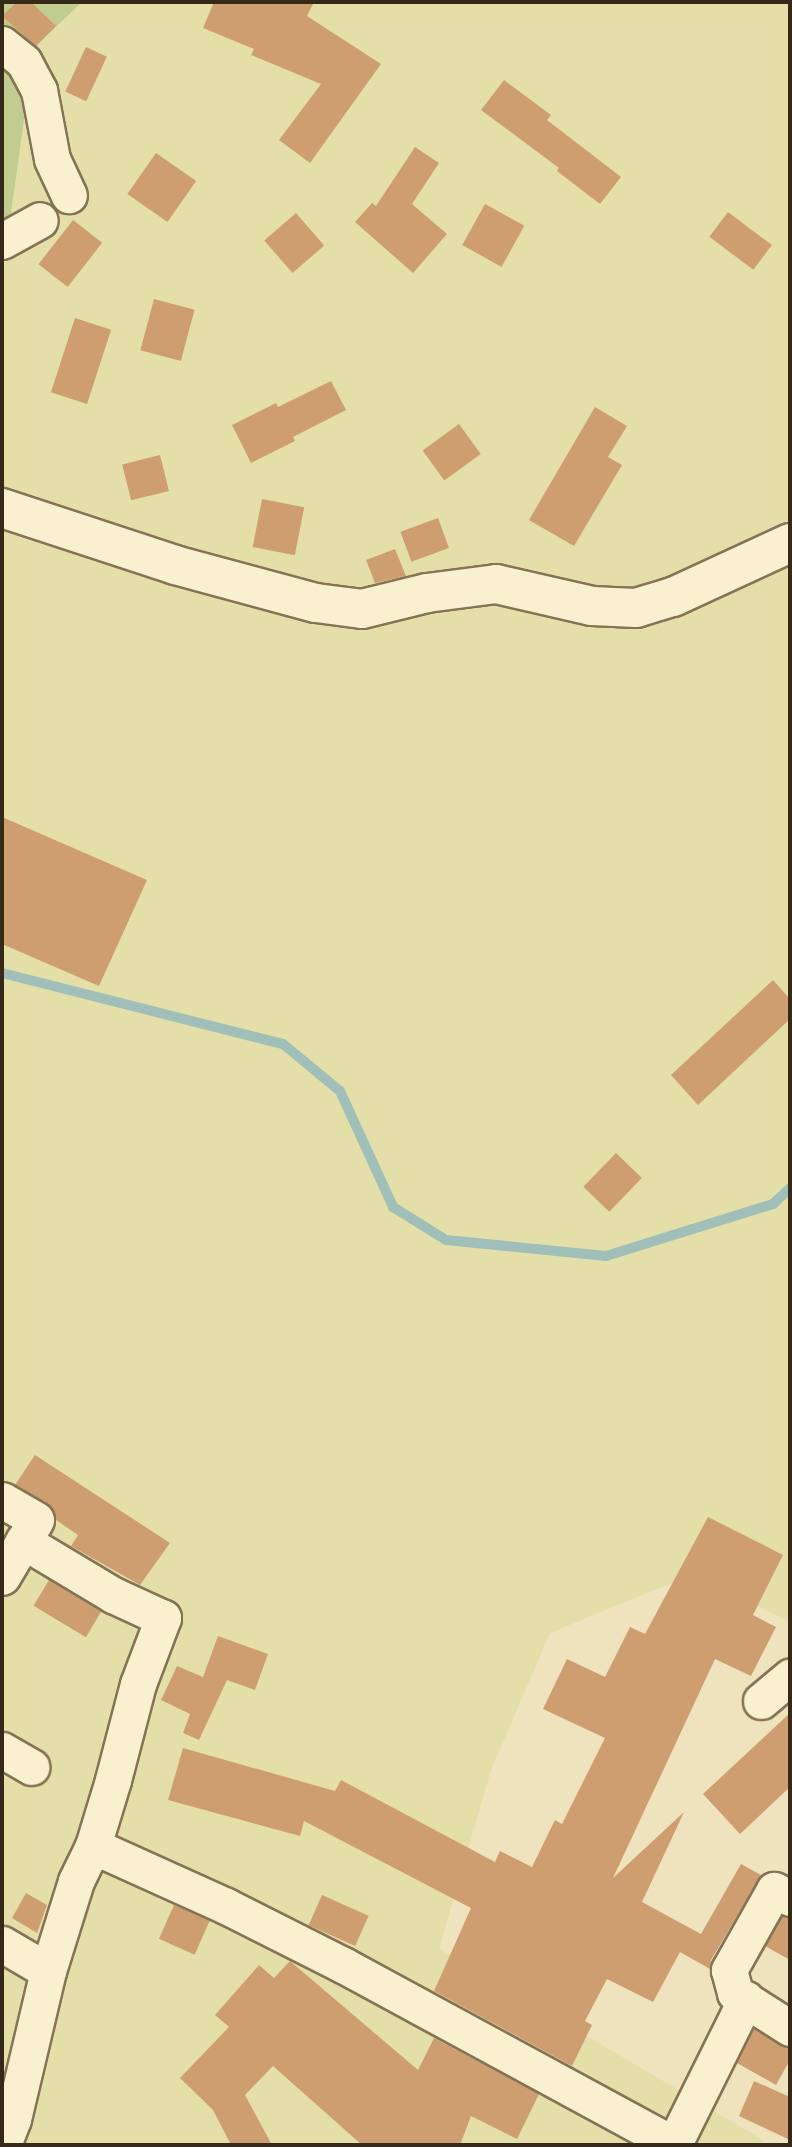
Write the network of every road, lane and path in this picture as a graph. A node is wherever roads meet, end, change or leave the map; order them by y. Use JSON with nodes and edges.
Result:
{"nodes":[{"id":1,"x":2,"y":44,"type":"edge"},
{"id":2,"x":69,"y":195,"type":"dead end"},
{"id":3,"x":40,"y":220,"type":"dead end"},
{"id":4,"x":2,"y":241,"type":"edge"},
{"id":5,"x":2,"y":509,"type":"edge"},
{"id":6,"x":790,"y":543,"type":"edge"},
{"id":7,"x":2,"y":1500,"type":"edge"},
{"id":8,"x":23,"y":1541,"type":"junction"},
{"id":9,"x":2,"y":1577,"type":"edge"},
{"id":10,"x":790,"y":1677,"type":"edge"},
{"id":11,"x":761,"y":1701,"type":"dead end"},
{"id":12,"x":2,"y":1750,"type":"edge"},
{"id":13,"x":32,"y":1767,"type":"dead end"},
{"id":14,"x":93,"y":1846,"type":"junction"},
{"id":15,"x":790,"y":1898,"type":"edge"},
{"id":16,"x":2,"y":1944,"type":"edge"},
{"id":17,"x":48,"y":1971,"type":"junction"},
{"id":18,"x":746,"y":1999,"type":"junction"},
{"id":19,"x":790,"y":2028,"type":"edge"},
{"id":20,"x":3,"y":2145,"type":"edge"},
{"id":21,"x":674,"y":2145,"type":"edge"}],
"edges":[{"from":1,"to":2,"type":"street"},
{"from":3,"to":4,"type":"street"},
{"from":5,"to":6,"type":"street"},
{"from":7,"to":8,"type":"street"},
{"from":8,"to":9,"type":"street"},
{"from":8,"to":14,"type":"street"},
{"from":10,"to":11,"type":"street"},
{"from":12,"to":13,"type":"street"},
{"from":14,"to":17,"type":"street"},
{"from":14,"to":21,"type":"street"},
{"from":15,"to":18,"type":"street"},
{"from":16,"to":17,"type":"street"},
{"from":17,"to":20,"type":"street"},
{"from":18,"to":19,"type":"street"},
{"from":18,"to":21,"type":"street"}]}
